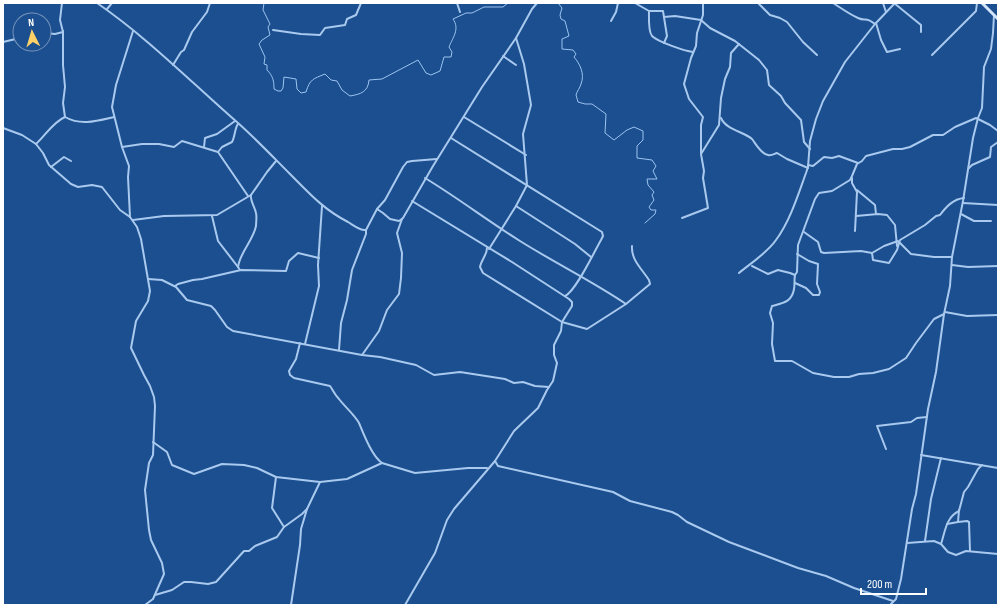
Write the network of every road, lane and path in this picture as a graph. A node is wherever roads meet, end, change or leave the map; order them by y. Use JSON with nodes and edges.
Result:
{"nodes":[{"id":1,"x":62,"y":3,"type":"edge"},
{"id":2,"x":97,"y":3,"type":"edge"},
{"id":3,"x":112,"y":3,"type":"edge"},
{"id":4,"x":210,"y":3,"type":"edge"},
{"id":5,"x":361,"y":3,"type":"edge"},
{"id":6,"x":457,"y":3,"type":"edge"},
{"id":7,"x":537,"y":3,"type":"edge"},
{"id":8,"x":618,"y":3,"type":"edge"},
{"id":9,"x":635,"y":3,"type":"edge"},
{"id":10,"x":703,"y":3,"type":"edge"},
{"id":11,"x":758,"y":3,"type":"edge"},
{"id":12,"x":833,"y":3,"type":"edge"},
{"id":13,"x":883,"y":3,"type":"edge"},
{"id":14,"x":894,"y":3,"type":"edge"},
{"id":15,"x":977,"y":3,"type":"edge"},
{"id":16,"x":982,"y":3,"type":"edge"},
{"id":17,"x":107,"y":9,"type":"junction"},
{"id":18,"x":649,"y":11,"type":"junction"},
{"id":19,"x":460,"y":12,"type":"dead end"},
{"id":20,"x":886,"y":12,"type":"junction"},
{"id":21,"x":994,"y":15,"type":"junction"},
{"id":22,"x":664,"y":16,"type":"junction"},
{"id":23,"x":998,"y":19,"type":"edge"},
{"id":24,"x":701,"y":20,"type":"junction"},
{"id":25,"x":611,"y":21,"type":"dead end"},
{"id":26,"x":875,"y":24,"type":"junction"},
{"id":27,"x":273,"y":30,"type":"dead end"},
{"id":28,"x":63,"y":31,"type":"junction"},
{"id":29,"x":133,"y":31,"type":"junction"},
{"id":30,"x":921,"y":32,"type":"dead end"},
{"id":31,"x":52,"y":34,"type":"edge"},
{"id":32,"x":516,"y":38,"type":"junction"},
{"id":33,"x":664,"y":43,"type":"junction"},
{"id":34,"x":739,"y":44,"type":"junction"},
{"id":35,"x":900,"y":49,"type":"dead end"},
{"id":36,"x":693,"y":52,"type":"junction"},
{"id":37,"x":817,"y":55,"type":"dead end"},
{"id":38,"x":932,"y":55,"type":"dead end"},
{"id":39,"x":503,"y":56,"type":"junction"},
{"id":40,"x":173,"y":65,"type":"junction"},
{"id":41,"x":516,"y":65,"type":"dead end"},
{"id":42,"x":720,"y":116,"type":"junction"},
{"id":43,"x":65,"y":117,"type":"junction"},
{"id":44,"x":114,"y":117,"type":"junction"},
{"id":45,"x":464,"y":117,"type":"junction"},
{"id":46,"x":978,"y":118,"type":"junction"},
{"id":47,"x":235,"y":121,"type":"junction"},
{"id":48,"x":238,"y":123,"type":"junction"},
{"id":49,"x":3,"y":128,"type":"edge"},
{"id":50,"x":998,"y":131,"type":"edge"},
{"id":51,"x":451,"y":138,"type":"junction"},
{"id":52,"x":998,"y":142,"type":"edge"},
{"id":53,"x":36,"y":144,"type":"junction"},
{"id":54,"x":122,"y":146,"type":"junction"},
{"id":55,"x":204,"y":148,"type":"junction"},
{"id":56,"x":810,"y":149,"type":"junction"},
{"id":57,"x":218,"y":152,"type":"junction"},
{"id":58,"x":701,"y":154,"type":"junction"},
{"id":59,"x":526,"y":155,"type":"junction"},
{"id":60,"x":437,"y":159,"type":"junction"},
{"id":61,"x":71,"y":161,"type":"dead end"},
{"id":62,"x":276,"y":161,"type":"junction"},
{"id":63,"x":859,"y":163,"type":"junction"},
{"id":64,"x":808,"y":166,"type":"junction"},
{"id":65,"x":51,"y":167,"type":"junction"},
{"id":66,"x":968,"y":169,"type":"junction"},
{"id":67,"x":852,"y":176,"type":"junction"},
{"id":68,"x":425,"y":178,"type":"junction"},
{"id":69,"x":527,"y":185,"type":"junction"},
{"id":70,"x":856,"y":189,"type":"junction"},
{"id":71,"x":250,"y":195,"type":"junction"},
{"id":72,"x":964,"y":198,"type":"junction"},
{"id":73,"x":412,"y":201,"type":"junction"},
{"id":74,"x":963,"y":204,"type":"junction"},
{"id":75,"x":998,"y":205,"type":"edge"},
{"id":76,"x":322,"y":206,"type":"junction"},
{"id":77,"x":516,"y":206,"type":"junction"},
{"id":78,"x":376,"y":209,"type":"junction"},
{"id":79,"x":876,"y":214,"type":"junction"},
{"id":80,"x":961,"y":214,"type":"junction"},
{"id":81,"x":212,"y":216,"type":"junction"},
{"id":82,"x":856,"y":216,"type":"junction"},
{"id":83,"x":130,"y":217,"type":"junction"},
{"id":84,"x":402,"y":218,"type":"junction"},
{"id":85,"x":682,"y":218,"type":"dead end"},
{"id":86,"x":133,"y":220,"type":"junction"},
{"id":87,"x":991,"y":221,"type":"dead end"},
{"id":88,"x":502,"y":228,"type":"junction"},
{"id":89,"x":366,"y":230,"type":"junction"},
{"id":90,"x":855,"y":231,"type":"dead end"},
{"id":91,"x":804,"y":232,"type":"junction"},
{"id":92,"x":899,"y":241,"type":"junction"},
{"id":93,"x":632,"y":246,"type":"dead end"},
{"id":94,"x":488,"y":248,"type":"junction"},
{"id":95,"x":872,"y":253,"type":"junction"},
{"id":96,"x":798,"y":254,"type":"junction"},
{"id":97,"x":591,"y":257,"type":"junction"},
{"id":98,"x":952,"y":257,"type":"junction"},
{"id":99,"x":319,"y":258,"type":"junction"},
{"id":100,"x":952,"y":265,"type":"junction"},
{"id":101,"x":752,"y":266,"type":"dead end"},
{"id":102,"x":998,"y":266,"type":"edge"},
{"id":103,"x":238,"y":267,"type":"junction"},
{"id":104,"x":241,"y":270,"type":"junction"},
{"id":105,"x":739,"y":273,"type":"dead end"},
{"id":106,"x":581,"y":275,"type":"junction"},
{"id":107,"x":795,"y":276,"type":"junction"},
{"id":108,"x":148,"y":279,"type":"junction"},
{"id":109,"x":795,"y":283,"type":"junction"},
{"id":110,"x":174,"y":286,"type":"junction"},
{"id":111,"x":565,"y":296,"type":"junction"},
{"id":112,"x":626,"y":304,"type":"junction"},
{"id":113,"x":944,"y":313,"type":"junction"},
{"id":114,"x":998,"y":315,"type":"edge"},
{"id":115,"x":562,"y":322,"type":"junction"},
{"id":116,"x":300,"y":343,"type":"junction"},
{"id":117,"x":305,"y":344,"type":"junction"},
{"id":118,"x":339,"y":350,"type":"junction"},
{"id":119,"x":362,"y":354,"type":"junction"},
{"id":120,"x":549,"y":387,"type":"junction"},
{"id":121,"x":927,"y":417,"type":"junction"},
{"id":122,"x":153,"y":442,"type":"junction"},
{"id":123,"x":886,"y":449,"type":"dead end"},
{"id":124,"x":921,"y":455,"type":"junction"},
{"id":125,"x":941,"y":458,"type":"junction"},
{"id":126,"x":378,"y":461,"type":"junction"},
{"id":127,"x":495,"y":461,"type":"junction"},
{"id":128,"x":382,"y":463,"type":"junction"},
{"id":129,"x":378,"y":465,"type":"junction"},
{"id":130,"x":497,"y":465,"type":"junction"},
{"id":131,"x":982,"y":465,"type":"junction"},
{"id":132,"x":489,"y":467,"type":"junction"},
{"id":133,"x":998,"y":468,"type":"edge"},
{"id":134,"x":276,"y":477,"type":"junction"},
{"id":135,"x":320,"y":482,"type":"junction"},
{"id":136,"x":307,"y":509,"type":"junction"},
{"id":137,"x":959,"y":510,"type":"junction"},
{"id":138,"x":958,"y":522,"type":"junction"},
{"id":139,"x":947,"y":524,"type":"junction"},
{"id":140,"x":284,"y":527,"type":"junction"},
{"id":141,"x":925,"y":542,"type":"junction"},
{"id":142,"x":906,"y":543,"type":"junction"},
{"id":143,"x":941,"y":544,"type":"junction"},
{"id":144,"x":970,"y":551,"type":"junction"},
{"id":145,"x":998,"y":554,"type":"edge"},
{"id":146,"x":154,"y":595,"type":"junction"},
{"id":147,"x":893,"y":601,"type":"junction"},
{"id":148,"x":145,"y":605,"type":"edge"},
{"id":149,"x":291,"y":605,"type":"edge"},
{"id":150,"x":405,"y":605,"type":"edge"},
{"id":151,"x":890,"y":605,"type":"edge"}],
"edges":[{"from":1,"to":28,"type":"street"},
{"from":2,"to":17,"type":"street"},
{"from":3,"to":17,"type":"street"},
{"from":4,"to":40,"type":"street"},
{"from":5,"to":27,"type":"street"},
{"from":6,"to":19,"type":"street"},
{"from":7,"to":32,"type":"street"},
{"from":8,"to":25,"type":"street"},
{"from":9,"to":18,"type":"street"},
{"from":10,"to":24,"type":"street"},
{"from":11,"to":37,"type":"street"},
{"from":12,"to":26,"type":"street"},
{"from":13,"to":20,"type":"street"},
{"from":14,"to":20,"type":"street"},
{"from":14,"to":30,"type":"street"},
{"from":15,"to":38,"type":"street"},
{"from":16,"to":21,"type":"main road"},
{"from":17,"to":29,"type":"street"},
{"from":18,"to":22,"type":"street"},
{"from":18,"to":33,"type":"street"},
{"from":20,"to":26,"type":"street"},
{"from":21,"to":23,"type":"main road"},
{"from":21,"to":46,"type":"street"},
{"from":22,"to":24,"type":"street"},
{"from":22,"to":33,"type":"street"},
{"from":24,"to":34,"type":"street"},
{"from":24,"to":36,"type":"street"},
{"from":26,"to":35,"type":"street"},
{"from":26,"to":56,"type":"street"},
{"from":28,"to":31,"type":"street"},
{"from":28,"to":43,"type":"street"},
{"from":29,"to":40,"type":"street"},
{"from":29,"to":44,"type":"street"},
{"from":32,"to":39,"type":"street"},
{"from":32,"to":59,"type":"street"},
{"from":33,"to":36,"type":"street"},
{"from":34,"to":42,"type":"street"},
{"from":34,"to":56,"type":"street"},
{"from":36,"to":58,"type":"street"},
{"from":39,"to":41,"type":"street"},
{"from":39,"to":45,"type":"street"},
{"from":40,"to":47,"type":"street"},
{"from":42,"to":58,"type":"street"},
{"from":42,"to":64,"type":"street"},
{"from":43,"to":44,"type":"street"},
{"from":43,"to":53,"type":"street"},
{"from":44,"to":54,"type":"street"},
{"from":45,"to":51,"type":"street"},
{"from":45,"to":59,"type":"street"},
{"from":46,"to":50,"type":"street"},
{"from":46,"to":63,"type":"street"},
{"from":46,"to":66,"type":"street"},
{"from":47,"to":48,"type":"street"},
{"from":47,"to":55,"type":"street"},
{"from":48,"to":57,"type":"street"},
{"from":48,"to":62,"type":"street"},
{"from":49,"to":53,"type":"street"},
{"from":51,"to":60,"type":"street"},
{"from":51,"to":69,"type":"street"},
{"from":52,"to":66,"type":"street"},
{"from":53,"to":65,"type":"street"},
{"from":54,"to":55,"type":"street"},
{"from":54,"to":83,"type":"street"},
{"from":55,"to":57,"type":"street"},
{"from":56,"to":64,"type":"street"},
{"from":57,"to":71,"type":"street"},
{"from":58,"to":85,"type":"street"},
{"from":59,"to":69,"type":"street"},
{"from":60,"to":68,"type":"street"},
{"from":60,"to":78,"type":"street"},
{"from":61,"to":65,"type":"street"},
{"from":62,"to":71,"type":"street"},
{"from":62,"to":76,"type":"street"},
{"from":63,"to":64,"type":"street"},
{"from":63,"to":67,"type":"street"},
{"from":64,"to":105,"type":"street"},
{"from":65,"to":83,"type":"street"},
{"from":66,"to":72,"type":"street"},
{"from":67,"to":70,"type":"street"},
{"from":67,"to":91,"type":"street"},
{"from":68,"to":73,"type":"street"},
{"from":68,"to":88,"type":"street"},
{"from":69,"to":77,"type":"street"},
{"from":69,"to":97,"type":"street"},
{"from":70,"to":79,"type":"street"},
{"from":70,"to":82,"type":"street"},
{"from":71,"to":81,"type":"street"},
{"from":71,"to":103,"type":"street"},
{"from":72,"to":74,"type":"street"},
{"from":72,"to":92,"type":"street"},
{"from":73,"to":84,"type":"street"},
{"from":73,"to":94,"type":"street"},
{"from":74,"to":75,"type":"street"},
{"from":74,"to":80,"type":"street"},
{"from":76,"to":89,"type":"street"},
{"from":76,"to":99,"type":"street"},
{"from":77,"to":88,"type":"street"},
{"from":77,"to":97,"type":"street"},
{"from":78,"to":84,"type":"street"},
{"from":78,"to":89,"type":"street"},
{"from":79,"to":82,"type":"street"},
{"from":79,"to":92,"type":"street"},
{"from":80,"to":87,"type":"street"},
{"from":80,"to":98,"type":"street"},
{"from":81,"to":86,"type":"street"},
{"from":81,"to":103,"type":"street"},
{"from":82,"to":90,"type":"street"},
{"from":83,"to":86,"type":"street"},
{"from":84,"to":119,"type":"street"},
{"from":86,"to":108,"type":"street"},
{"from":88,"to":94,"type":"street"},
{"from":88,"to":106,"type":"street"},
{"from":89,"to":118,"type":"street"},
{"from":91,"to":95,"type":"street"},
{"from":91,"to":96,"type":"street"},
{"from":92,"to":95,"type":"street"},
{"from":92,"to":95,"type":"street"},
{"from":92,"to":98,"type":"street"},
{"from":93,"to":112,"type":"street"},
{"from":94,"to":111,"type":"street"},
{"from":94,"to":115,"type":"street"},
{"from":96,"to":107,"type":"street"},
{"from":96,"to":109,"type":"street"},
{"from":97,"to":106,"type":"street"},
{"from":98,"to":100,"type":"street"},
{"from":99,"to":104,"type":"street"},
{"from":99,"to":117,"type":"street"},
{"from":100,"to":102,"type":"street"},
{"from":100,"to":113,"type":"street"},
{"from":101,"to":107,"type":"street"},
{"from":103,"to":104,"type":"street"},
{"from":104,"to":110,"type":"street"},
{"from":106,"to":111,"type":"street"},
{"from":106,"to":112,"type":"street"},
{"from":107,"to":109,"type":"street"},
{"from":108,"to":110,"type":"street"},
{"from":108,"to":122,"type":"street"},
{"from":109,"to":113,"type":"street"},
{"from":110,"to":116,"type":"street"},
{"from":111,"to":115,"type":"street"},
{"from":112,"to":115,"type":"street"},
{"from":113,"to":114,"type":"street"},
{"from":113,"to":121,"type":"street"},
{"from":115,"to":120,"type":"street"},
{"from":116,"to":117,"type":"street"},
{"from":116,"to":126,"type":"street"},
{"from":117,"to":118,"type":"street"},
{"from":118,"to":119,"type":"street"},
{"from":119,"to":120,"type":"street"},
{"from":120,"to":127,"type":"street"},
{"from":121,"to":123,"type":"street"},
{"from":121,"to":124,"type":"street"},
{"from":122,"to":134,"type":"street"},
{"from":122,"to":146,"type":"street"},
{"from":124,"to":125,"type":"street"},
{"from":124,"to":142,"type":"street"},
{"from":125,"to":131,"type":"street"},
{"from":125,"to":141,"type":"street"},
{"from":126,"to":128,"type":"street"},
{"from":126,"to":129,"type":"street"},
{"from":127,"to":130,"type":"street"},
{"from":127,"to":132,"type":"street"},
{"from":128,"to":129,"type":"street"},
{"from":128,"to":132,"type":"street"},
{"from":129,"to":135,"type":"street"},
{"from":130,"to":132,"type":"street"},
{"from":130,"to":147,"type":"street"},
{"from":131,"to":133,"type":"street"},
{"from":131,"to":137,"type":"street"},
{"from":132,"to":150,"type":"street"},
{"from":134,"to":135,"type":"street"},
{"from":134,"to":140,"type":"street"},
{"from":135,"to":136,"type":"street"},
{"from":136,"to":140,"type":"street"},
{"from":136,"to":149,"type":"street"},
{"from":137,"to":138,"type":"street"},
{"from":137,"to":139,"type":"street"},
{"from":138,"to":139,"type":"street"},
{"from":138,"to":144,"type":"street"},
{"from":139,"to":143,"type":"street"},
{"from":140,"to":146,"type":"street"},
{"from":141,"to":142,"type":"street"},
{"from":141,"to":143,"type":"street"},
{"from":142,"to":147,"type":"street"},
{"from":143,"to":144,"type":"street"},
{"from":144,"to":145,"type":"street"},
{"from":146,"to":148,"type":"street"},
{"from":147,"to":151,"type":"street"}]}
